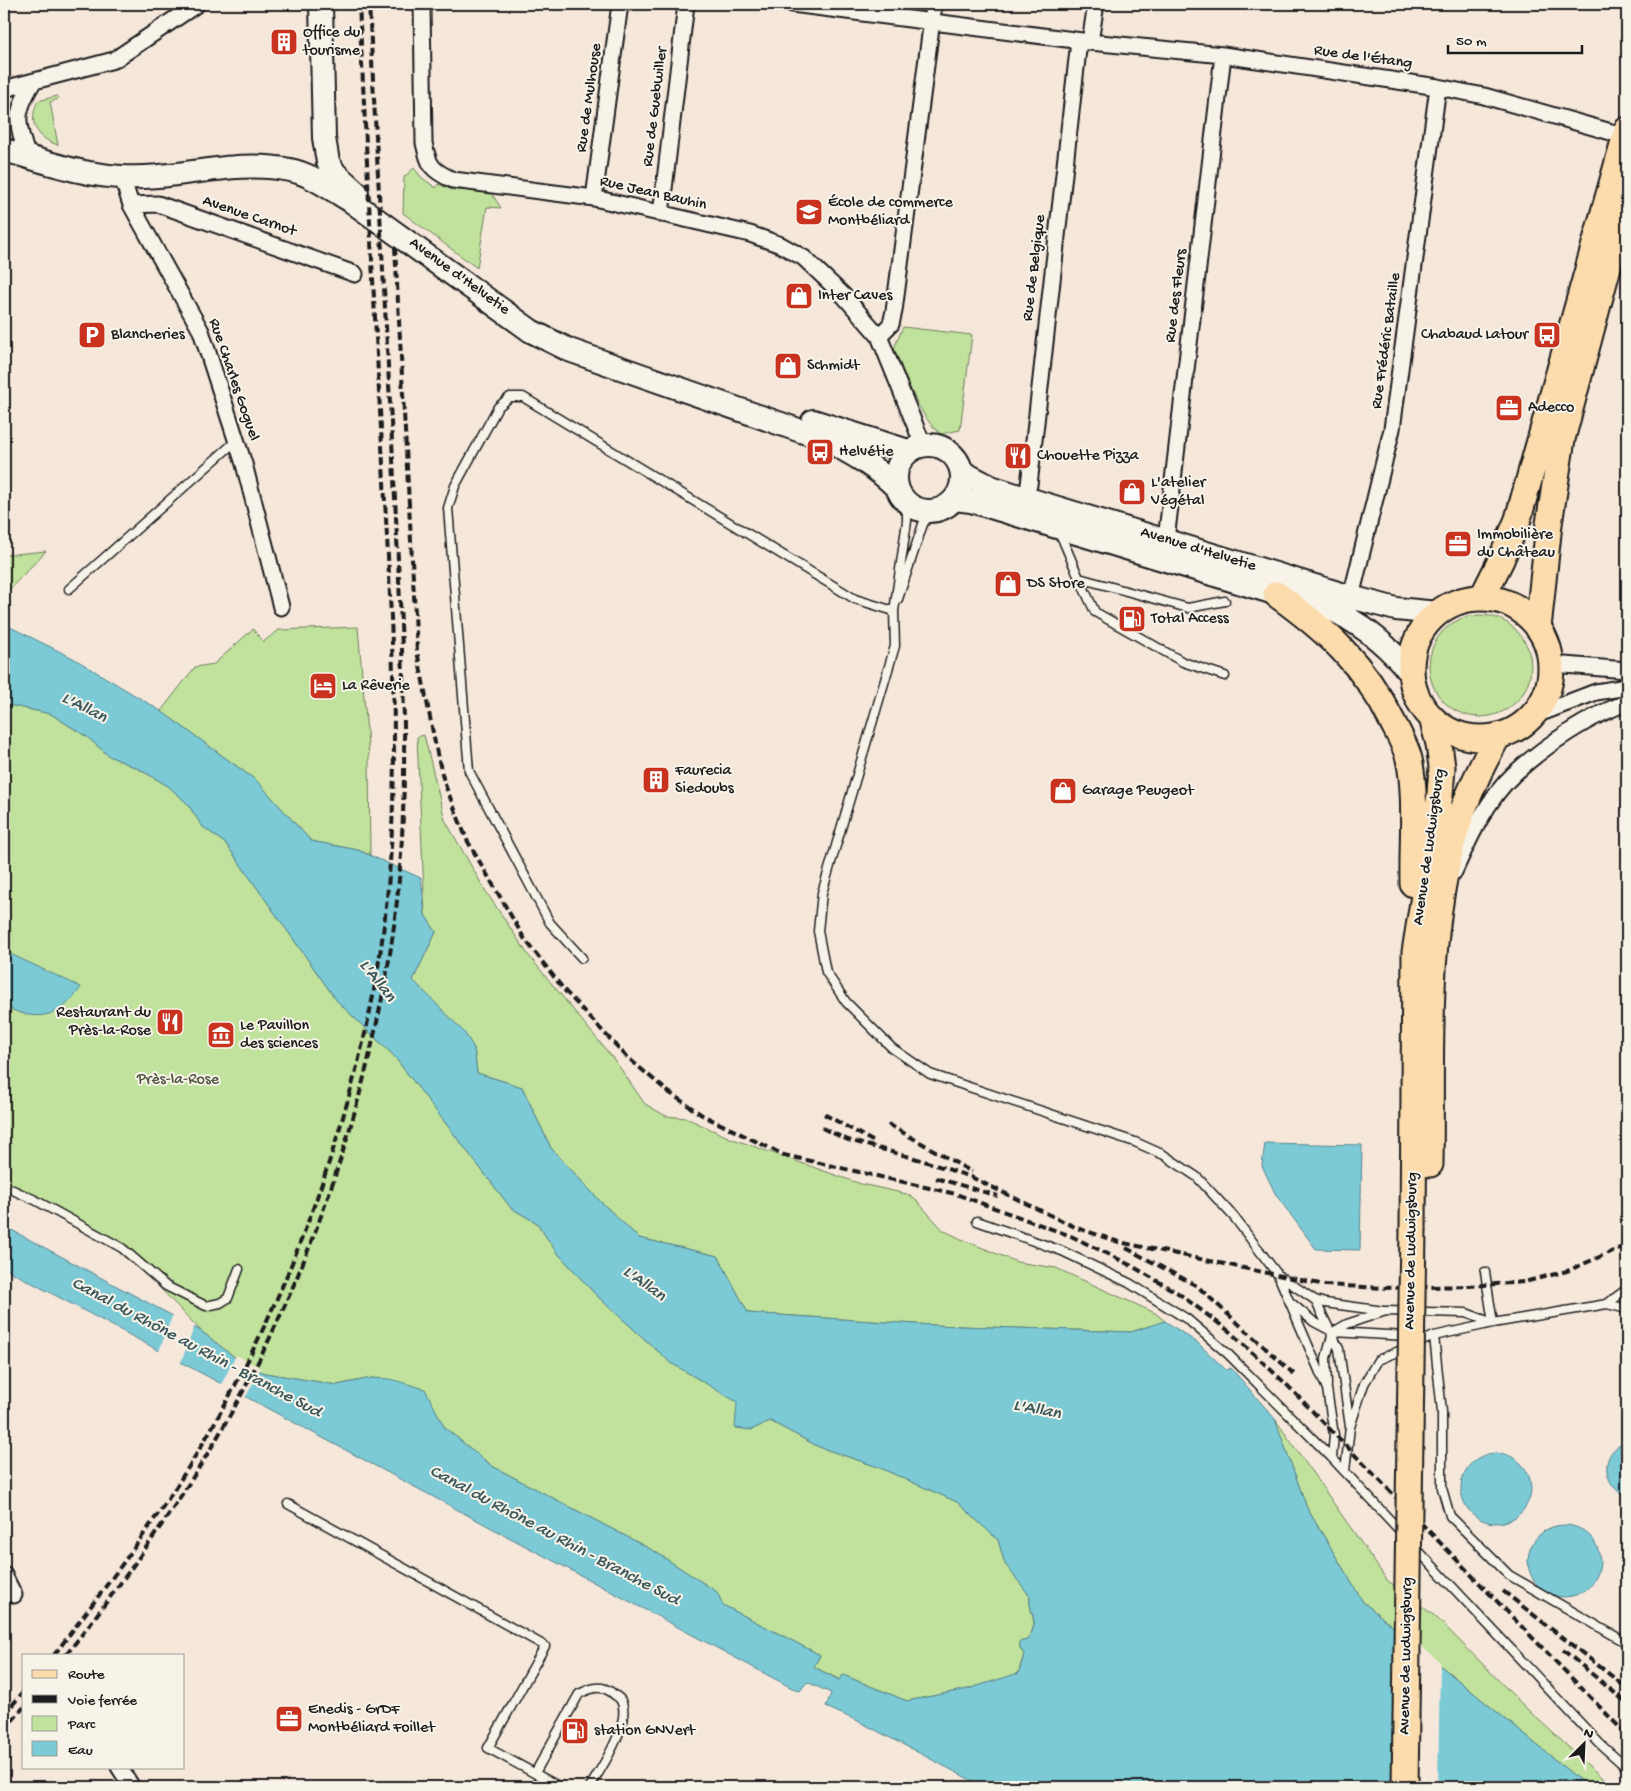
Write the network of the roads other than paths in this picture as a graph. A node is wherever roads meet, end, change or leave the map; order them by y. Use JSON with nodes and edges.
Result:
{"nodes":[{"id":1,"x":197,"y":4,"type":"edge"},
{"id":2,"x":320,"y":4,"type":"edge"},
{"id":3,"x":422,"y":4,"type":"edge"},
{"id":4,"x":620,"y":4,"type":"edge"},
{"id":5,"x":686,"y":4,"type":"edge"},
{"id":6,"x":792,"y":4,"type":"edge"},
{"id":7,"x":934,"y":4,"type":"edge"},
{"id":8,"x":1096,"y":4,"type":"edge"},
{"id":9,"x":932,"y":22,"type":"junction"},
{"id":10,"x":1085,"y":41,"type":"junction"},
{"id":11,"x":1223,"y":55,"type":"junction"},
{"id":12,"x":33,"y":82,"type":"junction"},
{"id":13,"x":1438,"y":87,"type":"junction"},
{"id":14,"x":4,"y":89,"type":"edge"},
{"id":15,"x":1624,"y":134,"type":"edge"},
{"id":16,"x":324,"y":138,"type":"junction"},
{"id":17,"x":4,"y":150,"type":"edge"},
{"id":18,"x":28,"y":156,"type":"junction"},
{"id":19,"x":291,"y":170,"type":"junction"},
{"id":20,"x":122,"y":177,"type":"junction"},
{"id":21,"x":1627,"y":196,"type":"edge"},
{"id":22,"x":594,"y":198,"type":"junction"},
{"id":23,"x":130,"y":205,"type":"junction"},
{"id":24,"x":660,"y":214,"type":"junction"},
{"id":25,"x":355,"y":274,"type":"dead end"},
{"id":26,"x":879,"y":336,"type":"junction"},
{"id":27,"x":236,"y":441,"type":"junction"},
{"id":28,"x":915,"y":448,"type":"junction"},
{"id":29,"x":962,"y":472,"type":"junction"},
{"id":30,"x":902,"y":495,"type":"junction"},
{"id":31,"x":955,"y":498,"type":"junction"},
{"id":32,"x":1025,"y":498,"type":"junction"},
{"id":33,"x":932,"y":511,"type":"junction"},
{"id":34,"x":1057,"y":527,"type":"junction"},
{"id":35,"x":1166,"y":540,"type":"junction"},
{"id":36,"x":1079,"y":578,"type":"junction"},
{"id":37,"x":69,"y":589,"type":"dead end"},
{"id":38,"x":1276,"y":594,"type":"junction"},
{"id":39,"x":1351,"y":597,"type":"junction"},
{"id":40,"x":1482,"y":598,"type":"junction"},
{"id":41,"x":1225,"y":601,"type":"dead end"},
{"id":42,"x":281,"y":607,"type":"dead end"},
{"id":43,"x":894,"y":611,"type":"junction"},
{"id":44,"x":1438,"y":613,"type":"junction"},
{"id":45,"x":1538,"y":628,"type":"junction"},
{"id":46,"x":1552,"y":664,"type":"junction"},
{"id":47,"x":1627,"y":670,"type":"edge"},
{"id":48,"x":1411,"y":674,"type":"junction"},
{"id":49,"x":1225,"y":676,"type":"dead end"},
{"id":50,"x":1627,"y":687,"type":"edge"},
{"id":51,"x":1627,"y":703,"type":"edge"},
{"id":52,"x":1534,"y":716,"type":"junction"},
{"id":53,"x":1432,"y":718,"type":"junction"},
{"id":54,"x":1498,"y":736,"type":"junction"},
{"id":55,"x":1439,"y":905,"type":"junction"},
{"id":56,"x":1415,"y":952,"type":"junction"},
{"id":57,"x":582,"y":958,"type":"dead end"},
{"id":58,"x":4,"y":1186,"type":"edge"},
{"id":59,"x":977,"y":1220,"type":"dead end"},
{"id":60,"x":1421,"y":1234,"type":"junction"},
{"id":61,"x":238,"y":1269,"type":"dead end"},
{"id":62,"x":1485,"y":1272,"type":"dead end"},
{"id":63,"x":1278,"y":1275,"type":"junction"},
{"id":64,"x":1627,"y":1289,"type":"edge"},
{"id":65,"x":1287,"y":1300,"type":"junction"},
{"id":66,"x":1315,"y":1300,"type":"junction"},
{"id":67,"x":1607,"y":1304,"type":"junction"},
{"id":68,"x":1627,"y":1309,"type":"edge"},
{"id":69,"x":1386,"y":1311,"type":"junction"},
{"id":70,"x":1493,"y":1323,"type":"junction"},
{"id":71,"x":1333,"y":1332,"type":"junction"},
{"id":72,"x":1434,"y":1336,"type":"junction"},
{"id":73,"x":1327,"y":1389,"type":"junction"},
{"id":74,"x":1350,"y":1427,"type":"junction"},
{"id":75,"x":1332,"y":1458,"type":"junction"},
{"id":76,"x":1345,"y":1471,"type":"junction"},
{"id":77,"x":288,"y":1504,"type":"dead end"},
{"id":78,"x":4,"y":1575,"type":"edge"},
{"id":79,"x":14,"y":1595,"type":"dead end"},
{"id":80,"x":1627,"y":1643,"type":"edge"},
{"id":81,"x":120,"y":1768,"type":"edge"},
{"id":82,"x":1627,"y":1768,"type":"edge"},
{"id":83,"x":535,"y":1773,"type":"junction"},
{"id":84,"x":132,"y":1787,"type":"edge"},
{"id":85,"x":560,"y":1787,"type":"edge"},
{"id":86,"x":590,"y":1787,"type":"edge"},
{"id":87,"x":1405,"y":1787,"type":"edge"},
{"id":88,"x":1421,"y":1787,"type":"edge"}],
"edges":[{"from":1,"to":12,"type":"street"},
{"from":2,"to":16,"type":"main road","name":"Avenue d'Helvetie"},
{"from":3,"to":22,"type":"street","name":"Rue Jean Bauhin"},
{"from":4,"to":22,"type":"street","name":"Rue de Mulhouse"},
{"from":5,"to":24,"type":"street","name":"Rue de Guebwiller"},
{"from":6,"to":9,"type":"street","name":"Rue de l'Étang"},
{"from":7,"to":9,"type":"street"},
{"from":8,"to":10,"type":"street"},
{"from":9,"to":10,"type":"street","name":"Rue de l'Étang"},
{"from":9,"to":26,"type":"street"},
{"from":10,"to":11,"type":"street","name":"Rue de l'Étang"},
{"from":10,"to":32,"type":"street","name":"Rue de Belgique"},
{"from":11,"to":13,"type":"street","name":"Rue de l'Étang"},
{"from":11,"to":35,"type":"street","name":"Rue des Fleurs"},
{"from":12,"to":14,"type":"street"},
{"from":12,"to":18,"type":"street"},
{"from":13,"to":15,"type":"street","name":"Rue de l'Étang"},
{"from":13,"to":39,"type":"street","name":"Rue Frédéric Bataille"},
{"from":15,"to":40,"type":"main road"},
{"from":16,"to":19,"type":"main road"},
{"from":16,"to":28,"type":"main road","name":"Avenue d'Helvetie"},
{"from":17,"to":18,"type":"main road","name":"Avenue d'Helvetie"},
{"from":18,"to":20,"type":"main road","name":"Avenue d'Helvetie"},
{"from":19,"to":20,"type":"main road","name":"Avenue d'Helvetie"},
{"from":19,"to":30,"type":"main road","name":"Avenue d'Helvetie"},
{"from":20,"to":23,"type":"street","name":"Rue Charles Goguel"},
{"from":21,"to":45,"type":"main road"},
{"from":22,"to":24,"type":"street","name":"Rue Jean Bauhin"},
{"from":23,"to":25,"type":"street","name":"Avenue Carnot"},
{"from":23,"to":27,"type":"street","name":"Rue Charles Goguel"},
{"from":24,"to":26,"type":"street","name":"Rue Jean Bauhin"},
{"from":26,"to":28,"type":"street","name":"Rue Jean Bauhin"},
{"from":27,"to":37,"type":"lane"},
{"from":27,"to":42,"type":"street","name":"Rue Charles Goguel"},
{"from":28,"to":29,"type":"main road"},
{"from":28,"to":30,"type":"main road"},
{"from":29,"to":31,"type":"main road"},
{"from":29,"to":32,"type":"main road","name":"Avenue d'Helvetie"},
{"from":30,"to":33,"type":"main road"},
{"from":30,"to":43,"type":"lane"},
{"from":31,"to":33,"type":"main road"},
{"from":31,"to":34,"type":"main road","name":"Avenue d'Helvetie"},
{"from":32,"to":35,"type":"main road","name":"Avenue d'Helvetie"},
{"from":33,"to":43,"type":"lane"},
{"from":34,"to":36,"type":"lane"},
{"from":34,"to":38,"type":"main road","name":"Avenue d'Helvetie"},
{"from":35,"to":39,"type":"main road","name":"Avenue d'Helvetie"},
{"from":36,"to":41,"type":"lane"},
{"from":36,"to":49,"type":"lane"},
{"from":38,"to":48,"type":"main road","name":"Avenue d'Helvetie"},
{"from":38,"to":56,"type":"main road"},
{"from":39,"to":44,"type":"main road","name":"Avenue d'Helvetie"},
{"from":40,"to":44,"type":"main road"},
{"from":40,"to":45,"type":"main road"},
{"from":43,"to":57,"type":"lane"},
{"from":43,"to":63,"type":"lane"},
{"from":44,"to":48,"type":"main road"},
{"from":45,"to":46,"type":"main road"},
{"from":46,"to":47,"type":"street"},
{"from":46,"to":52,"type":"main road"},
{"from":48,"to":53,"type":"main road"},
{"from":50,"to":52,"type":"street"},
{"from":51,"to":55,"type":"street","name":"Avenue de Ludwigsburg"},
{"from":52,"to":54,"type":"main road"},
{"from":53,"to":54,"type":"main road"},
{"from":53,"to":56,"type":"main road","name":"Avenue de Ludwigsburg"},
{"from":54,"to":55,"type":"main road","name":"Avenue de Ludwigsburg"},
{"from":55,"to":60,"type":"main road","name":"Avenue de Ludwigsburg"},
{"from":56,"to":60,"type":"main road","name":"Avenue de Ludwigsburg"},
{"from":58,"to":61,"type":"lane"},
{"from":59,"to":75,"type":"lane"},
{"from":60,"to":87,"type":"main road","name":"Avenue de Ludwigsburg","bridge":true},
{"from":60,"to":88,"type":"main road","name":"Avenue de Ludwigsburg"},
{"from":62,"to":70,"type":"lane"},
{"from":63,"to":65,"type":"lane"},
{"from":63,"to":66,"type":"lane"},
{"from":64,"to":67,"type":"lane"},
{"from":65,"to":71,"type":"lane"},
{"from":65,"to":73,"type":"lane"},
{"from":66,"to":69,"type":"lane"},
{"from":66,"to":71,"type":"lane"},
{"from":67,"to":68,"type":"lane"},
{"from":67,"to":70,"type":"lane"},
{"from":69,"to":70,"type":"lane"},
{"from":69,"to":71,"type":"lane"},
{"from":70,"to":72,"type":"lane"},
{"from":71,"to":72,"type":"lane"},
{"from":71,"to":73,"type":"lane"},
{"from":71,"to":74,"type":"lane"},
{"from":72,"to":74,"type":"lane"},
{"from":72,"to":80,"type":"lane"},
{"from":73,"to":75,"type":"lane"},
{"from":74,"to":76,"type":"lane"},
{"from":75,"to":76,"type":"lane"},
{"from":76,"to":82,"type":"lane"},
{"from":77,"to":83,"type":"lane"},
{"from":78,"to":79,"type":"street"},
{"from":81,"to":84,"type":"street"},
{"from":83,"to":85,"type":"lane"},
{"from":83,"to":86,"type":"lane"}]}
